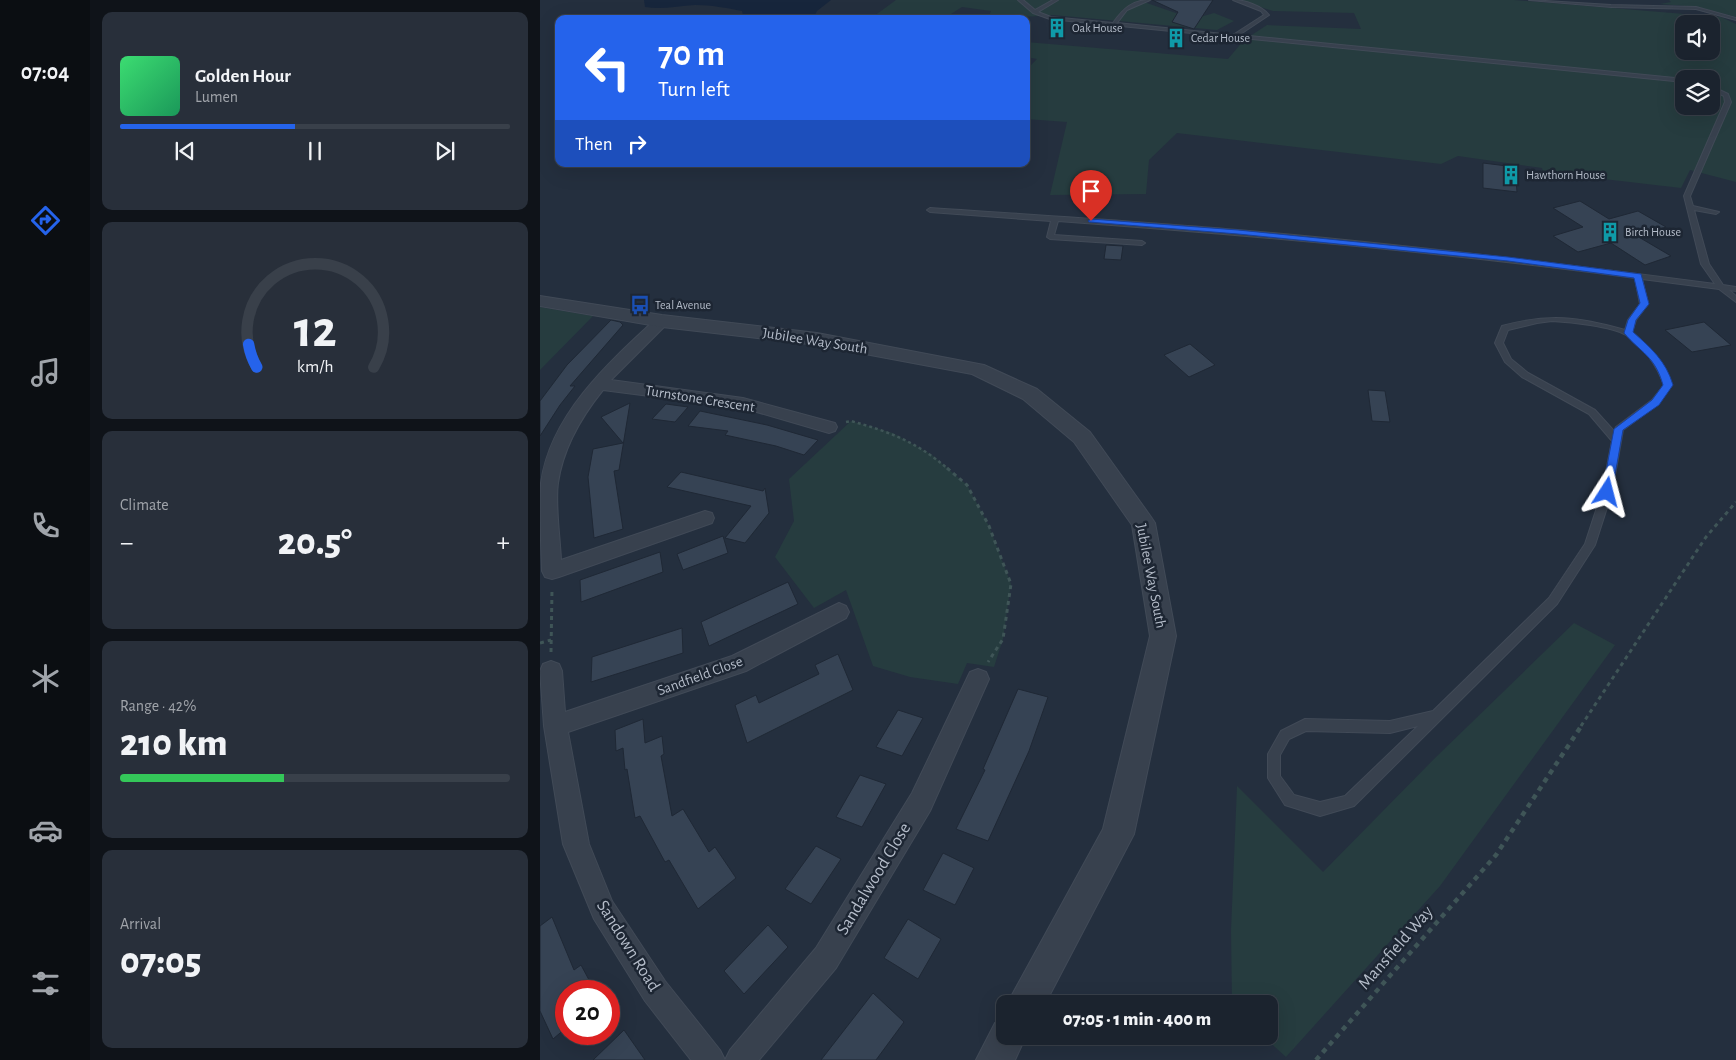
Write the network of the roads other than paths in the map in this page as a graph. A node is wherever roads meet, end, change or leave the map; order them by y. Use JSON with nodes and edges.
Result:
{"nodes":[{"id":1,"x":1020,"y":0,"type":"edge"},
{"id":2,"x":1056,"y":0,"type":"edge"},
{"id":3,"x":1148,"y":0,"type":"edge"},
{"id":4,"x":1235,"y":0,"type":"edge"},
{"id":5,"x":1531,"y":0,"type":"edge"},
{"id":6,"x":1669,"y":0,"type":"edge"},
{"id":7,"x":1704,"y":4,"type":"dead end"},
{"id":8,"x":1696,"y":8,"type":"junction"},
{"id":9,"x":1035,"y":12,"type":"junction"},
{"id":10,"x":1726,"y":15,"type":"junction"},
{"id":11,"x":1736,"y":20,"type":"edge"},
{"id":12,"x":1114,"y":24,"type":"junction"},
{"id":13,"x":1234,"y":36,"type":"junction"},
{"id":14,"x":1675,"y":79,"type":"edge"},
{"id":15,"x":1720,"y":91,"type":"edge"},
{"id":16,"x":1690,"y":207,"type":"junction"},
{"id":17,"x":930,"y":210,"type":"dead end"},
{"id":18,"x":1716,"y":212,"type":"dead end"},
{"id":19,"x":1055,"y":218,"type":"junction"},
{"id":20,"x":1142,"y":242,"type":"dead end"},
{"id":21,"x":1638,"y":276,"type":"junction"},
{"id":22,"x":1721,"y":287,"type":"junction"},
{"id":23,"x":1736,"y":289,"type":"edge"},
{"id":24,"x":540,"y":300,"type":"edge"},
{"id":25,"x":1736,"y":300,"type":"edge"},
{"id":26,"x":662,"y":321,"type":"junction"},
{"id":27,"x":1628,"y":333,"type":"junction"},
{"id":28,"x":600,"y":384,"type":"junction"},
{"id":29,"x":829,"y":427,"type":"road end"},
{"id":30,"x":1616,"y":438,"type":"junction"},
{"id":31,"x":705,"y":518,"type":"dead end"},
{"id":32,"x":839,"y":612,"type":"dead end"},
{"id":33,"x":551,"y":671,"type":"road end"},
{"id":34,"x":978,"y":679,"type":"road end"},
{"id":35,"x":1436,"y":716,"type":"junction"},
{"id":36,"x":555,"y":726,"type":"junction"},
{"id":37,"x":1031,"y":995,"type":"edge"},
{"id":38,"x":1003,"y":1045,"type":"edge"},
{"id":39,"x":710,"y":1060,"type":"edge"},
{"id":40,"x":740,"y":1060,"type":"edge"},
{"id":41,"x":995,"y":1060,"type":"edge"}],
"edges":[{"from":1,"to":9,"type":"lane"},
{"from":2,"to":9,"type":"lane"},
{"from":3,"to":12,"type":"lane"},
{"from":4,"to":13,"type":"lane"},
{"from":5,"to":8,"type":"lane"},
{"from":6,"to":8,"type":"lane"},
{"from":7,"to":10,"type":"lane"},
{"from":8,"to":10,"type":"lane"},
{"from":9,"to":12,"type":"lane"},
{"from":10,"to":11,"type":"lane"},
{"from":12,"to":13,"type":"lane"},
{"from":13,"to":14,"type":"lane"},
{"from":15,"to":16,"type":"lane"},
{"from":16,"to":18,"type":"lane"},
{"from":16,"to":22,"type":"lane"},
{"from":17,"to":19,"type":"lane"},
{"from":19,"to":20,"type":"lane"},
{"from":19,"to":21,"type":"lane"},
{"from":21,"to":22,"type":"lane"},
{"from":21,"to":27,"type":"lane"},
{"from":22,"to":23,"type":"lane"},
{"from":22,"to":25,"type":"lane"},
{"from":24,"to":26,"type":"street","name":"Jubilee Way South"},
{"from":26,"to":28,"type":"street"},
{"from":26,"to":37,"type":"street","name":"Jubilee Way South"},
{"from":27,"to":30,"type":"lane"},
{"from":27,"to":30,"type":"lane"},
{"from":28,"to":29,"type":"street","name":"Turnstone Crescent"},
{"from":28,"to":31,"type":"street"},
{"from":30,"to":35,"type":"lane"},
{"from":32,"to":36,"type":"street","name":"Sandfield Close"},
{"from":33,"to":36,"type":"street","name":"Sandown Road"},
{"from":34,"to":40,"type":"street","name":"Sandalwood Close"},
{"from":35,"to":35,"type":"lane"},
{"from":36,"to":39,"type":"street","name":"Sandown Road"},
{"from":38,"to":41,"type":"street"}]}
